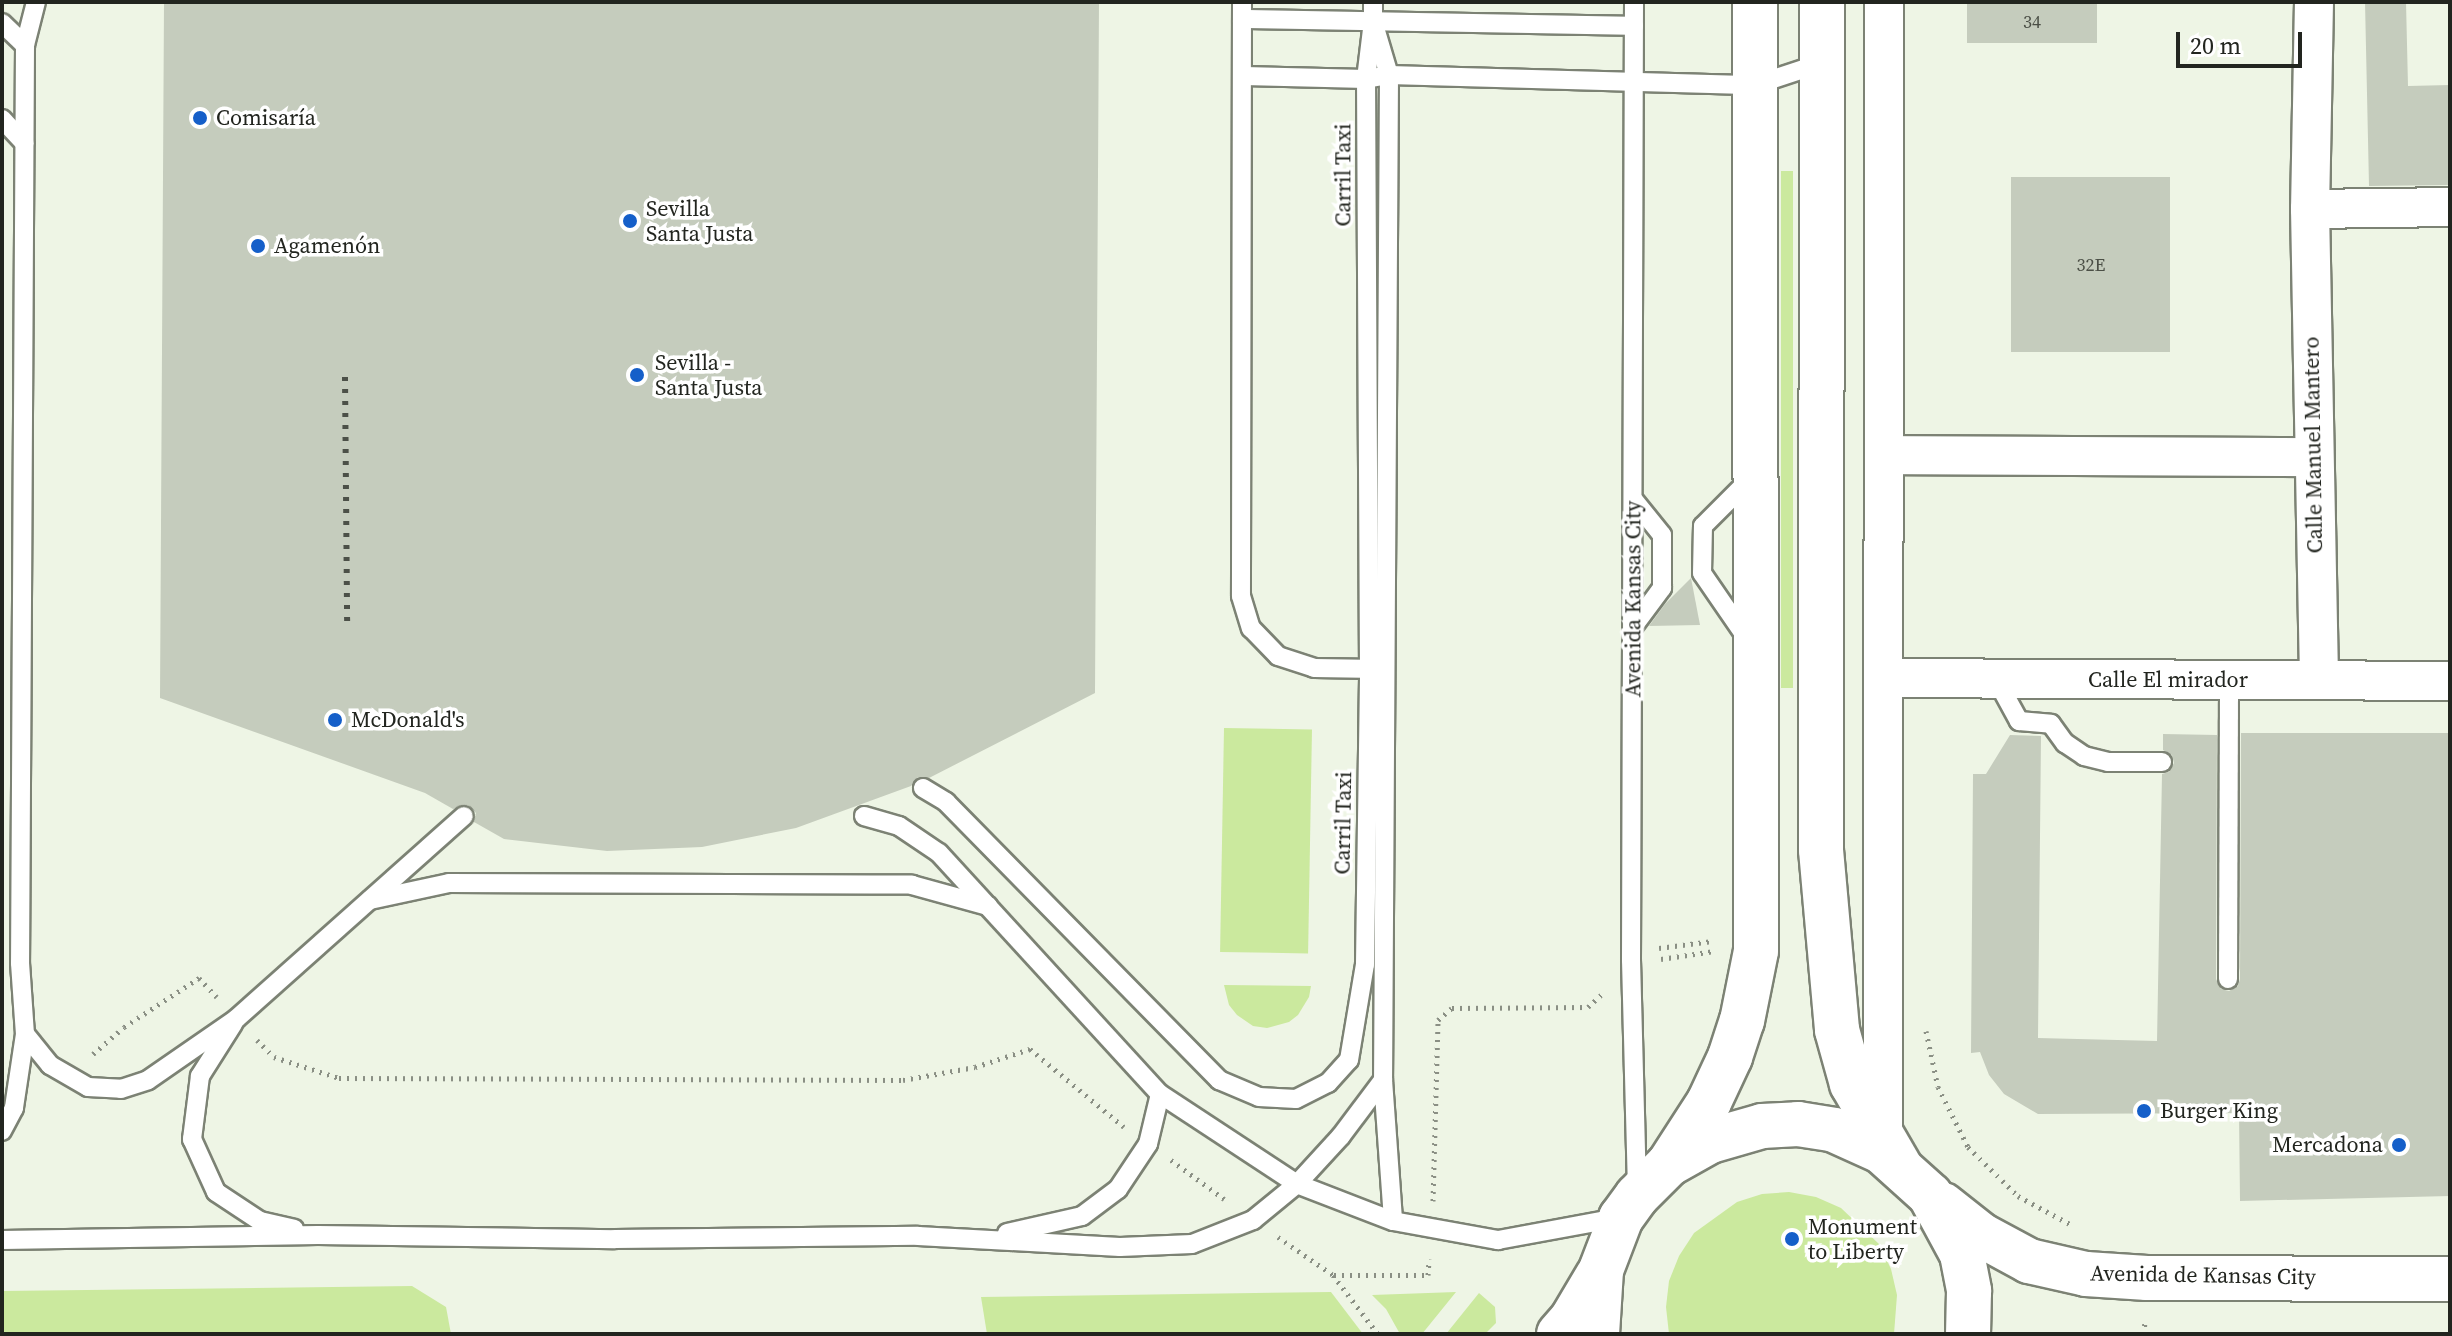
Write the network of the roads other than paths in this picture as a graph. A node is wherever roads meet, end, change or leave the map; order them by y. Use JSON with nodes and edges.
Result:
{"nodes":[{"id":1,"x":36,"y":2,"type":"edge"},
{"id":2,"x":1634,"y":2,"type":"edge"},
{"id":3,"x":1755,"y":2,"type":"edge"},
{"id":4,"x":1822,"y":2,"type":"edge"},
{"id":5,"x":1884,"y":2,"type":"edge"},
{"id":6,"x":2314,"y":2,"type":"edge"},
{"id":7,"x":1242,"y":10,"type":"edge"},
{"id":8,"x":1373,"y":11,"type":"edge"},
{"id":9,"x":2,"y":23,"type":"edge"},
{"id":10,"x":1634,"y":26,"type":"junction"},
{"id":11,"x":25,"y":45,"type":"junction"},
{"id":12,"x":1822,"y":63,"type":"junction"},
{"id":13,"x":1389,"y":75,"type":"junction"},
{"id":14,"x":1244,"y":76,"type":"junction"},
{"id":15,"x":1366,"y":79,"type":"junction"},
{"id":16,"x":1635,"y":84,"type":"junction"},
{"id":17,"x":1755,"y":85,"type":"junction"},
{"id":18,"x":2,"y":119,"type":"edge"},
{"id":19,"x":24,"y":143,"type":"junction"},
{"id":20,"x":2450,"y":207,"type":"edge"},
{"id":21,"x":2310,"y":209,"type":"junction"},
{"id":22,"x":1885,"y":455,"type":"junction"},
{"id":23,"x":2313,"y":457,"type":"junction"},
{"id":24,"x":1633,"y":499,"type":"junction"},
{"id":25,"x":1633,"y":627,"type":"junction"},
{"id":26,"x":1378,"y":668,"type":"junction"},
{"id":27,"x":1885,"y":678,"type":"junction"},
{"id":28,"x":1996,"y":679,"type":"junction"},
{"id":29,"x":2229,"y":680,"type":"junction"},
{"id":30,"x":2319,"y":680,"type":"junction"},
{"id":31,"x":2450,"y":681,"type":"edge"},
{"id":32,"x":2162,"y":762,"type":"dead end"},
{"id":33,"x":923,"y":788,"type":"dead end"},
{"id":34,"x":464,"y":816,"type":"dead end"},
{"id":35,"x":864,"y":816,"type":"dead end"},
{"id":36,"x":370,"y":900,"type":"junction"},
{"id":37,"x":990,"y":906,"type":"junction"},
{"id":38,"x":2228,"y":979,"type":"dead end"},
{"id":39,"x":236,"y":1019,"type":"junction"},
{"id":40,"x":25,"y":1034,"type":"junction"},
{"id":41,"x":1383,"y":1080,"type":"junction"},
{"id":42,"x":1160,"y":1094,"type":"junction"},
{"id":43,"x":2,"y":1131,"type":"edge"},
{"id":44,"x":1891,"y":1152,"type":"junction"},
{"id":45,"x":1669,"y":1164,"type":"junction"},
{"id":46,"x":1297,"y":1184,"type":"junction"},
{"id":47,"x":1930,"y":1195,"type":"junction"},
{"id":48,"x":1629,"y":1207,"type":"junction"},
{"id":49,"x":1393,"y":1221,"type":"junction"},
{"id":50,"x":318,"y":1235,"type":"junction"},
{"id":51,"x":988,"y":1237,"type":"junction"},
{"id":52,"x":2,"y":1240,"type":"edge"},
{"id":53,"x":1601,"y":1270,"type":"junction"},
{"id":54,"x":2450,"y":1279,"type":"edge"},
{"id":55,"x":1559,"y":1334,"type":"edge"},
{"id":56,"x":1597,"y":1334,"type":"edge"},
{"id":57,"x":1968,"y":1334,"type":"edge"}],
"edges":[{"from":1,"to":11,"type":"lane"},
{"from":2,"to":10,"type":"lane","name":"Avenida Kansas City"},
{"from":3,"to":17,"type":"main road"},
{"from":4,"to":12,"type":"main road"},
{"from":5,"to":22,"type":"street"},
{"from":6,"to":21,"type":"street","name":"Calle Manuel Mantero"},
{"from":7,"to":8,"type":"lane"},
{"from":7,"to":14,"type":"lane"},
{"from":8,"to":10,"type":"lane"},
{"from":8,"to":13,"type":"lane"},
{"from":8,"to":15,"type":"lane","name":"Carril Taxi"},
{"from":9,"to":11,"type":"lane"},
{"from":10,"to":16,"type":"lane","name":"Avenida Kansas City"},
{"from":11,"to":19,"type":"lane"},
{"from":12,"to":17,"type":"lane"},
{"from":12,"to":44,"type":"main road"},
{"from":13,"to":15,"type":"lane"},
{"from":13,"to":16,"type":"lane"},
{"from":13,"to":26,"type":"lane"},
{"from":14,"to":15,"type":"lane"},
{"from":14,"to":26,"type":"lane"},
{"from":15,"to":26,"type":"lane","name":"Carril Taxi"},
{"from":16,"to":17,"type":"lane"},
{"from":16,"to":24,"type":"lane","name":"Avenida Kansas City"},
{"from":17,"to":45,"type":"main road"},
{"from":18,"to":19,"type":"lane"},
{"from":19,"to":40,"type":"lane"},
{"from":20,"to":21,"type":"street"},
{"from":21,"to":23,"type":"street","name":"Calle Manuel Mantero"},
{"from":22,"to":23,"type":"street"},
{"from":22,"to":27,"type":"street"},
{"from":23,"to":30,"type":"street","name":"Calle Manuel Mantero"},
{"from":24,"to":25,"type":"lane","name":"Avenida Kansas City"},
{"from":24,"to":25,"type":"lane"},
{"from":25,"to":48,"type":"lane","name":"Avenida Kansas City"},
{"from":26,"to":33,"type":"lane","name":"Carril Taxi"},
{"from":26,"to":41,"type":"lane"},
{"from":27,"to":28,"type":"street","name":"Calle El mirador"},
{"from":27,"to":44,"type":"street"},
{"from":28,"to":29,"type":"street","name":"Calle El mirador"},
{"from":28,"to":32,"type":"lane"},
{"from":29,"to":30,"type":"street","name":"Calle El mirador"},
{"from":29,"to":38,"type":"lane"},
{"from":30,"to":31,"type":"street","name":"Calle El mirador"},
{"from":34,"to":36,"type":"lane"},
{"from":35,"to":37,"type":"lane"},
{"from":36,"to":37,"type":"lane"},
{"from":36,"to":39,"type":"lane"},
{"from":37,"to":42,"type":"lane"},
{"from":39,"to":40,"type":"lane"},
{"from":39,"to":50,"type":"lane"},
{"from":40,"to":43,"type":"lane"},
{"from":41,"to":46,"type":"lane"},
{"from":41,"to":49,"type":"lane"},
{"from":42,"to":46,"type":"lane"},
{"from":42,"to":51,"type":"lane"},
{"from":44,"to":45,"type":"main road"},
{"from":44,"to":47,"type":"main road"},
{"from":45,"to":48,"type":"main road"},
{"from":46,"to":49,"type":"lane"},
{"from":46,"to":51,"type":"lane"},
{"from":47,"to":54,"type":"main road","name":"Avenida de Kansas City"},
{"from":47,"to":57,"type":"main road"},
{"from":48,"to":49,"type":"lane"},
{"from":48,"to":53,"type":"main road"},
{"from":50,"to":51,"type":"lane"},
{"from":50,"to":52,"type":"lane"},
{"from":53,"to":55,"type":"main road"},
{"from":53,"to":56,"type":"main road"}]}
